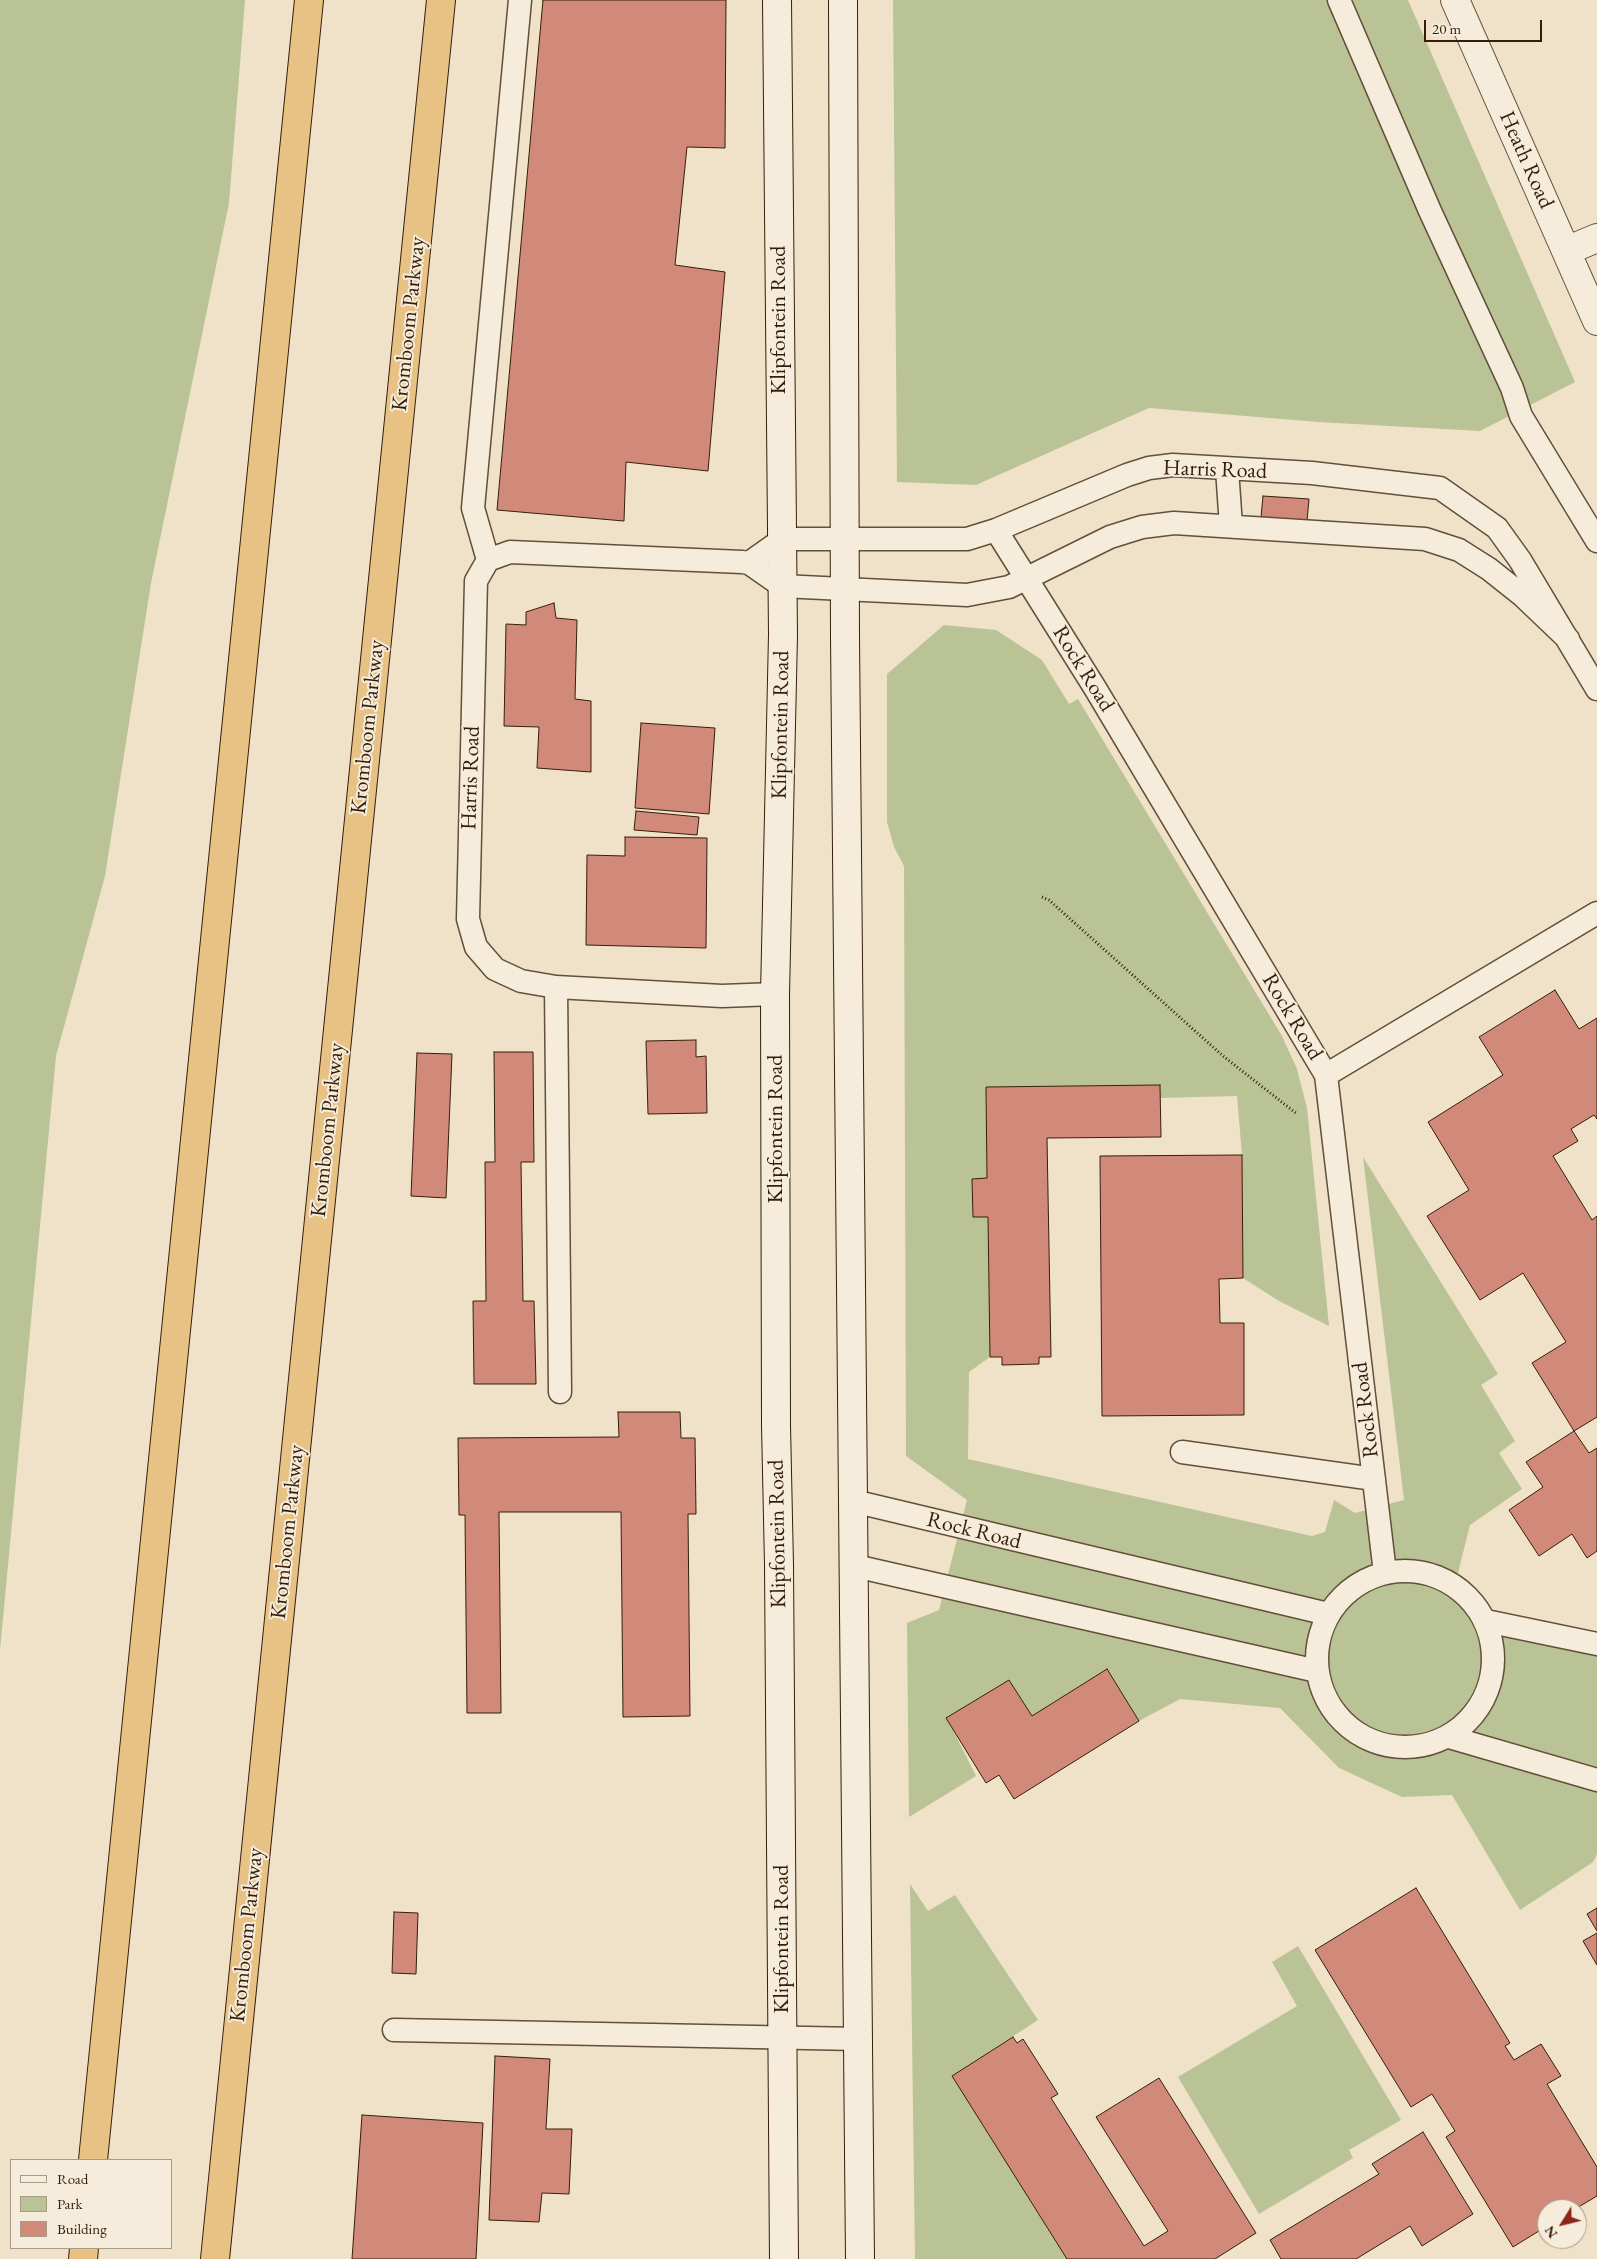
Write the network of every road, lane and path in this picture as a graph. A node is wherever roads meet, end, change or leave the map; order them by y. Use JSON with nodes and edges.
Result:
{"nodes":[{"id":1,"x":309,"y":0,"type":"edge"},
{"id":2,"x":441,"y":0,"type":"edge"},
{"id":3,"x":520,"y":0,"type":"edge"},
{"id":4,"x":777,"y":0,"type":"edge"},
{"id":5,"x":843,"y":0,"type":"edge"},
{"id":6,"x":1339,"y":0,"type":"edge"},
{"id":7,"x":1455,"y":0,"type":"edge"},
{"id":8,"x":1597,"y":238,"type":"edge"},
{"id":9,"x":1566,"y":251,"type":"junction"},
{"id":10,"x":1597,"y":321,"type":"edge"},
{"id":11,"x":1227,"y":469,"type":"junction"},
{"id":12,"x":1231,"y":526,"type":"junction"},
{"id":13,"x":996,"y":530,"type":"junction"},
{"id":14,"x":783,"y":539,"type":"junction"},
{"id":15,"x":845,"y":539,"type":"junction"},
{"id":16,"x":1597,"y":541,"type":"edge"},
{"id":17,"x":488,"y":560,"type":"junction"},
{"id":18,"x":750,"y":562,"type":"junction"},
{"id":19,"x":1028,"y":578,"type":"junction"},
{"id":20,"x":782,"y":586,"type":"junction"},
{"id":21,"x":846,"y":588,"type":"junction"},
{"id":22,"x":1568,"y":639,"type":"junction"},
{"id":23,"x":1597,"y":689,"type":"edge"},
{"id":24,"x":1042,"y":897,"type":"dead end"},
{"id":25,"x":1597,"y":913,"type":"edge"},
{"id":26,"x":556,"y":987,"type":"junction"},
{"id":27,"x":775,"y":994,"type":"junction"},
{"id":28,"x":1326,"y":1074,"type":"junction"},
{"id":29,"x":1332,"y":1122,"type":"junction"},
{"id":30,"x":560,"y":1392,"type":"dead end"},
{"id":31,"x":1182,"y":1452,"type":"dead end"},
{"id":32,"x":1374,"y":1479,"type":"junction"},
{"id":33,"x":853,"y":1501,"type":"junction"},
{"id":34,"x":855,"y":1566,"type":"junction"},
{"id":35,"x":1385,"y":1573,"type":"junction"},
{"id":36,"x":1328,"y":1614,"type":"junction"},
{"id":37,"x":1486,"y":1621,"type":"junction"},
{"id":38,"x":1597,"y":1644,"type":"edge"},
{"id":39,"x":1317,"y":1671,"type":"junction"},
{"id":40,"x":1449,"y":1737,"type":"junction"},
{"id":41,"x":1597,"y":1780,"type":"edge"},
{"id":42,"x":394,"y":2030,"type":"dead end"},
{"id":43,"x":783,"y":2037,"type":"junction"},
{"id":44,"x":858,"y":2039,"type":"junction"},
{"id":45,"x":93,"y":2159,"type":"edge"},
{"id":46,"x":215,"y":2259,"type":"edge"},
{"id":47,"x":784,"y":2259,"type":"edge"},
{"id":48,"x":860,"y":2259,"type":"edge"}],
"edges":[{"from":1,"to":45,"type":"highway"},
{"from":2,"to":46,"type":"highway","name":"Kromboom Parkway"},
{"from":3,"to":17,"type":"lane"},
{"from":4,"to":14,"type":"main road","name":"Klipfontein Road"},
{"from":5,"to":15,"type":"main road"},
{"from":6,"to":16,"type":"lane"},
{"from":7,"to":9,"type":"main road","name":"Heath Road"},
{"from":8,"to":9,"type":"main road"},
{"from":9,"to":10,"type":"main road","name":"Heath Road"},
{"from":11,"to":12,"type":"lane"},
{"from":11,"to":13,"type":"lane","name":"Harris Road"},
{"from":11,"to":22,"type":"lane","name":"Harris Road"},
{"from":12,"to":19,"type":"lane","name":"Harris Road"},
{"from":12,"to":22,"type":"lane","name":"Harris Road"},
{"from":13,"to":15,"type":"lane","name":"Harris Road"},
{"from":13,"to":19,"type":"lane","name":"Rock Road"},
{"from":14,"to":15,"type":"lane","name":"Harris Road"},
{"from":14,"to":18,"type":"lane"},
{"from":14,"to":20,"type":"main road","name":"Klipfontein Road"},
{"from":15,"to":21,"type":"main road"},
{"from":17,"to":18,"type":"lane"},
{"from":17,"to":26,"type":"lane","name":"Harris Road"},
{"from":18,"to":20,"type":"lane"},
{"from":19,"to":21,"type":"lane","name":"Harris Road"},
{"from":19,"to":28,"type":"lane","name":"Rock Road"},
{"from":20,"to":21,"type":"lane","name":"Harris Road"},
{"from":20,"to":27,"type":"main road","name":"Klipfontein Road"},
{"from":21,"to":33,"type":"main road"},
{"from":22,"to":23,"type":"lane","name":"Harris Road"},
{"from":24,"to":29,"type":"path"},
{"from":25,"to":28,"type":"lane"},
{"from":26,"to":27,"type":"lane","name":"Harris Road"},
{"from":26,"to":30,"type":"lane"},
{"from":27,"to":43,"type":"main road","name":"Klipfontein Road"},
{"from":28,"to":29,"type":"lane","name":"Rock Road"},
{"from":29,"to":32,"type":"lane","name":"Rock Road"},
{"from":31,"to":32,"type":"lane"},
{"from":32,"to":35,"type":"lane","name":"Rock Road"},
{"from":33,"to":34,"type":"main road"},
{"from":33,"to":36,"type":"lane","name":"Rock Road"},
{"from":34,"to":39,"type":"lane"},
{"from":34,"to":44,"type":"main road"},
{"from":35,"to":36,"type":"lane"},
{"from":35,"to":37,"type":"lane"},
{"from":36,"to":39,"type":"lane"},
{"from":37,"to":38,"type":"lane"},
{"from":37,"to":40,"type":"lane"},
{"from":39,"to":40,"type":"lane"},
{"from":40,"to":41,"type":"lane"},
{"from":42,"to":43,"type":"lane"},
{"from":43,"to":44,"type":"lane"},
{"from":43,"to":47,"type":"main road","name":"Klipfontein Road"},
{"from":44,"to":48,"type":"main road"}]}
